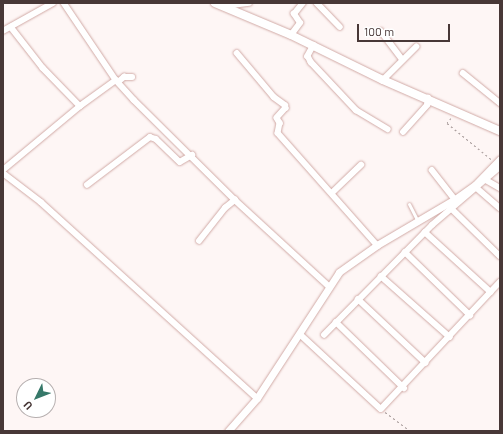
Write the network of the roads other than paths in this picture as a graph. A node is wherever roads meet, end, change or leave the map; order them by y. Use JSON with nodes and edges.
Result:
{"nodes":[{"id":1,"x":53,"y":3,"type":"edge"},
{"id":2,"x":64,"y":3,"type":"edge"},
{"id":3,"x":215,"y":3,"type":"edge"},
{"id":4,"x":249,"y":3,"type":"edge"},
{"id":5,"x":303,"y":3,"type":"edge"},
{"id":6,"x":317,"y":3,"type":"edge"},
{"id":7,"x":224,"y":6,"type":"junction"},
{"id":8,"x":11,"y":27,"type":"junction"},
{"id":9,"x":340,"y":27,"type":"dead end"},
{"id":10,"x":3,"y":31,"type":"edge"},
{"id":11,"x":381,"y":31,"type":"dead end"},
{"id":12,"x":291,"y":35,"type":"junction"},
{"id":13,"x":314,"y":45,"type":"junction"},
{"id":14,"x":416,"y":47,"type":"dead end"},
{"id":15,"x":237,"y":53,"type":"dead end"},
{"id":16,"x":403,"y":60,"type":"junction"},
{"id":17,"x":463,"y":73,"type":"dead end"},
{"id":18,"x":132,"y":76,"type":"dead end"},
{"id":19,"x":383,"y":80,"type":"junction"},
{"id":20,"x":117,"y":81,"type":"junction"},
{"id":21,"x":428,"y":98,"type":"junction"},
{"id":22,"x":500,"y":103,"type":"edge"},
{"id":23,"x":80,"y":106,"type":"junction"},
{"id":24,"x":388,"y":129,"type":"dead end"},
{"id":25,"x":403,"y":132,"type":"dead end"},
{"id":26,"x":500,"y":132,"type":"edge"},
{"id":27,"x":192,"y":155,"type":"junction"},
{"id":28,"x":499,"y":163,"type":"edge"},
{"id":29,"x":360,"y":165,"type":"dead end"},
{"id":30,"x":432,"y":170,"type":"dead end"},
{"id":31,"x":3,"y":172,"type":"edge"},
{"id":32,"x":486,"y":180,"type":"junction"},
{"id":33,"x":87,"y":185,"type":"dead end"},
{"id":34,"x":477,"y":188,"type":"junction"},
{"id":35,"x":500,"y":188,"type":"edge"},
{"id":36,"x":333,"y":192,"type":"junction"},
{"id":37,"x":455,"y":199,"type":"junction"},
{"id":38,"x":235,"y":200,"type":"junction"},
{"id":39,"x":409,"y":204,"type":"dead end"},
{"id":40,"x":452,"y":208,"type":"junction"},
{"id":41,"x":500,"y":208,"type":"edge"},
{"id":42,"x":418,"y":222,"type":"junction"},
{"id":43,"x":425,"y":232,"type":"junction"},
{"id":44,"x":199,"y":241,"type":"dead end"},
{"id":45,"x":377,"y":245,"type":"junction"},
{"id":46,"x":405,"y":252,"type":"junction"},
{"id":47,"x":500,"y":256,"type":"edge"},
{"id":48,"x":381,"y":276,"type":"junction"},
{"id":49,"x":500,"y":282,"type":"edge"},
{"id":50,"x":329,"y":286,"type":"junction"},
{"id":51,"x":491,"y":292,"type":"junction"},
{"id":52,"x":358,"y":299,"type":"junction"},
{"id":53,"x":470,"y":315,"type":"junction"},
{"id":54,"x":336,"y":322,"type":"junction"},
{"id":55,"x":300,"y":334,"type":"junction"},
{"id":56,"x":324,"y":334,"type":"dead end"},
{"id":57,"x":450,"y":337,"type":"junction"},
{"id":58,"x":426,"y":363,"type":"junction"},
{"id":59,"x":404,"y":388,"type":"junction"},
{"id":60,"x":257,"y":398,"type":"junction"},
{"id":61,"x":228,"y":431,"type":"edge"}],
"edges":[{"from":1,"to":8,"type":"street"},
{"from":2,"to":20,"type":"street"},
{"from":3,"to":7,"type":"main road"},
{"from":4,"to":7,"type":"street"},
{"from":5,"to":12,"type":"street"},
{"from":6,"to":9,"type":"street"},
{"from":7,"to":12,"type":"main road"},
{"from":8,"to":10,"type":"street"},
{"from":8,"to":23,"type":"street"},
{"from":11,"to":16,"type":"street"},
{"from":12,"to":13,"type":"main road"},
{"from":13,"to":19,"type":"main road"},
{"from":13,"to":24,"type":"street"},
{"from":14,"to":16,"type":"street"},
{"from":15,"to":36,"type":"street"},
{"from":16,"to":19,"type":"street"},
{"from":17,"to":22,"type":"street"},
{"from":18,"to":20,"type":"street"},
{"from":19,"to":21,"type":"main road"},
{"from":20,"to":23,"type":"street"},
{"from":20,"to":27,"type":"street"},
{"from":21,"to":25,"type":"street"},
{"from":21,"to":26,"type":"main road"},
{"from":23,"to":31,"type":"street"},
{"from":27,"to":33,"type":"street"},
{"from":27,"to":38,"type":"street"},
{"from":28,"to":32,"type":"street"},
{"from":28,"to":37,"type":"street"},
{"from":29,"to":36,"type":"street"},
{"from":30,"to":37,"type":"street"},
{"from":31,"to":60,"type":"street"},
{"from":32,"to":34,"type":"street"},
{"from":32,"to":35,"type":"street"},
{"from":34,"to":40,"type":"street"},
{"from":34,"to":41,"type":"street"},
{"from":36,"to":45,"type":"street"},
{"from":37,"to":42,"type":"street"},
{"from":38,"to":44,"type":"street"},
{"from":38,"to":50,"type":"street"},
{"from":39,"to":42,"type":"lane"},
{"from":40,"to":43,"type":"street"},
{"from":40,"to":47,"type":"street"},
{"from":42,"to":45,"type":"street"},
{"from":43,"to":46,"type":"street"},
{"from":43,"to":51,"type":"street"},
{"from":45,"to":50,"type":"street"},
{"from":46,"to":48,"type":"street"},
{"from":46,"to":53,"type":"street"},
{"from":48,"to":52,"type":"street"},
{"from":48,"to":57,"type":"street"},
{"from":49,"to":51,"type":"street"},
{"from":50,"to":55,"type":"street"},
{"from":51,"to":53,"type":"street"},
{"from":52,"to":54,"type":"street"},
{"from":52,"to":58,"type":"street"},
{"from":53,"to":57,"type":"street"},
{"from":54,"to":56,"type":"street"},
{"from":54,"to":59,"type":"street"},
{"from":55,"to":59,"type":"street"},
{"from":55,"to":60,"type":"street"},
{"from":57,"to":58,"type":"street"},
{"from":58,"to":59,"type":"street"},
{"from":60,"to":61,"type":"street"}]}
